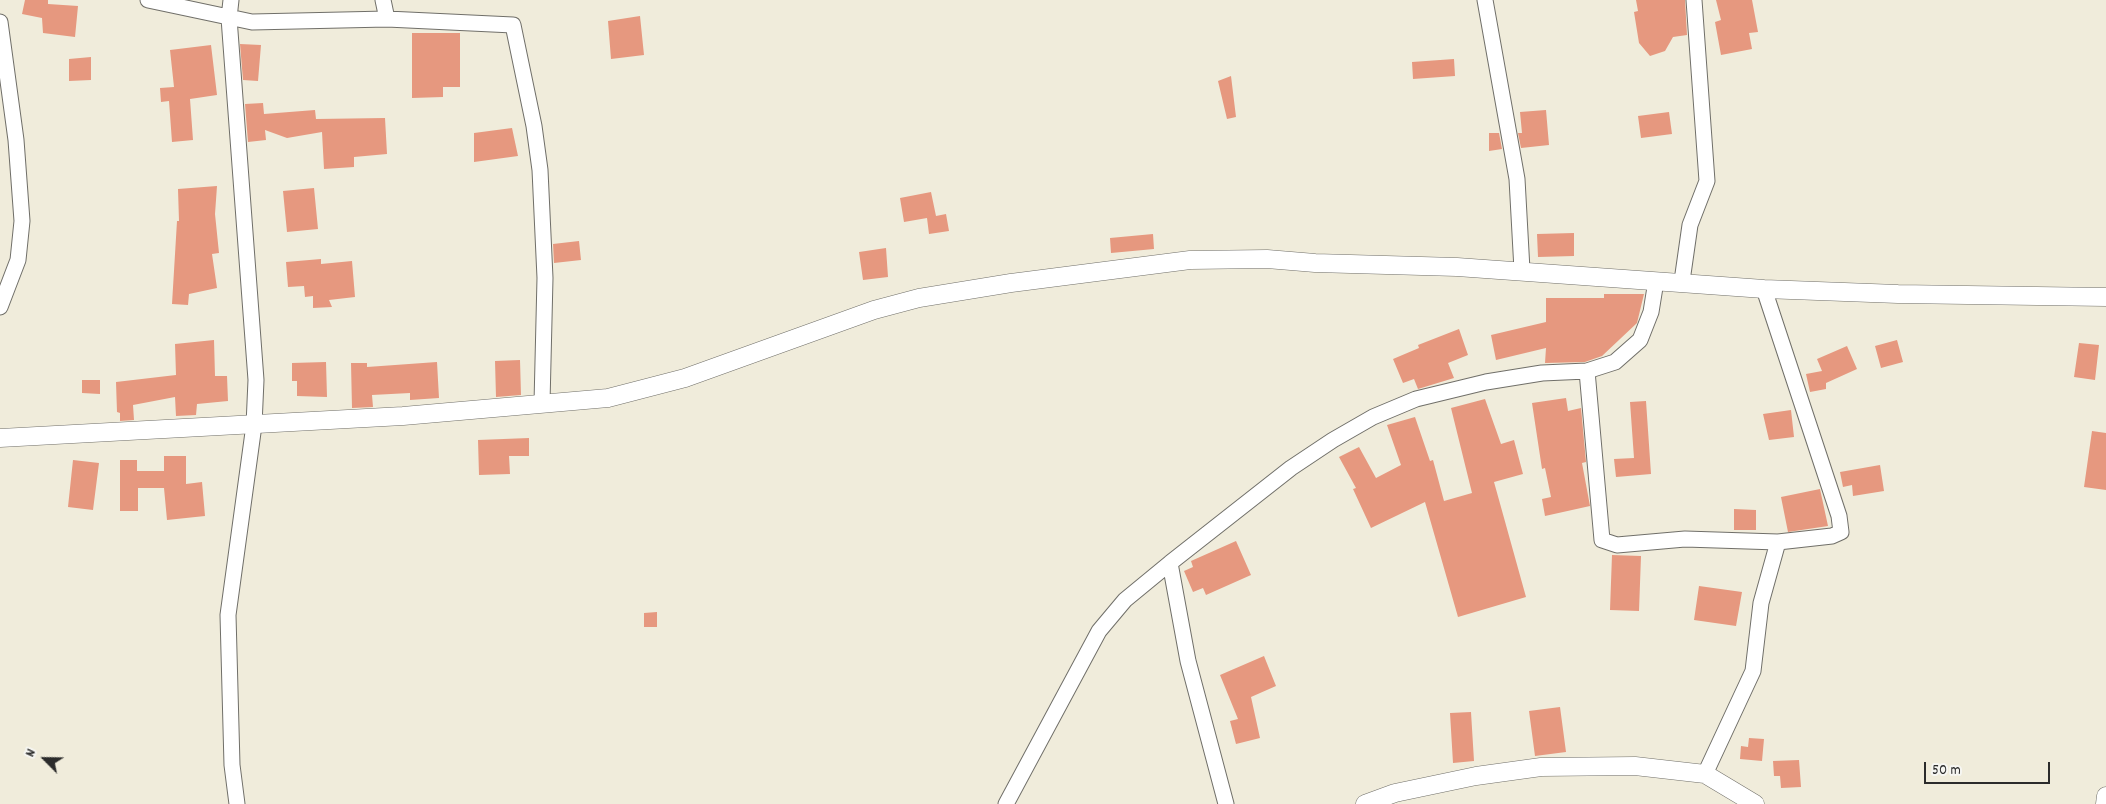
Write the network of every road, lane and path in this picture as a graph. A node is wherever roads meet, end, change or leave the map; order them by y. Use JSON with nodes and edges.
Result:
{"nodes":[{"id":1,"x":148,"y":0,"type":"edge"},
{"id":2,"x":231,"y":0,"type":"edge"},
{"id":3,"x":382,"y":0,"type":"edge"},
{"id":4,"x":1487,"y":0,"type":"edge"},
{"id":5,"x":1694,"y":0,"type":"edge"},
{"id":6,"x":229,"y":18,"type":"junction"},
{"id":7,"x":387,"y":19,"type":"junction"},
{"id":8,"x":0,"y":22,"type":"edge"},
{"id":9,"x":1522,"y":270,"type":"junction"},
{"id":10,"x":1656,"y":281,"type":"junction"},
{"id":11,"x":1682,"y":281,"type":"junction"},
{"id":12,"x":1764,"y":289,"type":"junction"},
{"id":13,"x":2106,"y":297,"type":"edge"},
{"id":14,"x":0,"y":307,"type":"edge"},
{"id":15,"x":1587,"y":371,"type":"junction"},
{"id":16,"x":542,"y":403,"type":"junction"},
{"id":17,"x":254,"y":425,"type":"junction"},
{"id":18,"x":0,"y":438,"type":"edge"},
{"id":19,"x":1778,"y":542,"type":"junction"},
{"id":20,"x":1170,"y":563,"type":"junction"},
{"id":21,"x":1705,"y":774,"type":"junction"},
{"id":22,"x":2106,"y":796,"type":"edge"},
{"id":23,"x":236,"y":804,"type":"edge"},
{"id":24,"x":1006,"y":804,"type":"edge"},
{"id":25,"x":1226,"y":804,"type":"edge"},
{"id":26,"x":1365,"y":804,"type":"edge"},
{"id":27,"x":1755,"y":804,"type":"edge"},
{"id":28,"x":2105,"y":804,"type":"edge"}],
"edges":[{"from":1,"to":6,"type":"street"},
{"from":2,"to":6,"type":"street"},
{"from":3,"to":7,"type":"street"},
{"from":4,"to":9,"type":"street"},
{"from":5,"to":11,"type":"street"},
{"from":6,"to":7,"type":"street"},
{"from":6,"to":17,"type":"street"},
{"from":7,"to":16,"type":"street"},
{"from":8,"to":14,"type":"street"},
{"from":9,"to":10,"type":"street"},
{"from":9,"to":16,"type":"street"},
{"from":10,"to":11,"type":"street"},
{"from":10,"to":15,"type":"street"},
{"from":11,"to":12,"type":"street"},
{"from":12,"to":13,"type":"street"},
{"from":12,"to":19,"type":"street"},
{"from":15,"to":19,"type":"street"},
{"from":15,"to":20,"type":"street"},
{"from":16,"to":17,"type":"street"},
{"from":17,"to":18,"type":"street"},
{"from":17,"to":23,"type":"street"},
{"from":19,"to":21,"type":"street"},
{"from":20,"to":24,"type":"street"},
{"from":20,"to":25,"type":"street"},
{"from":21,"to":26,"type":"street"},
{"from":21,"to":27,"type":"street"},
{"from":22,"to":28,"type":"street"}]}
